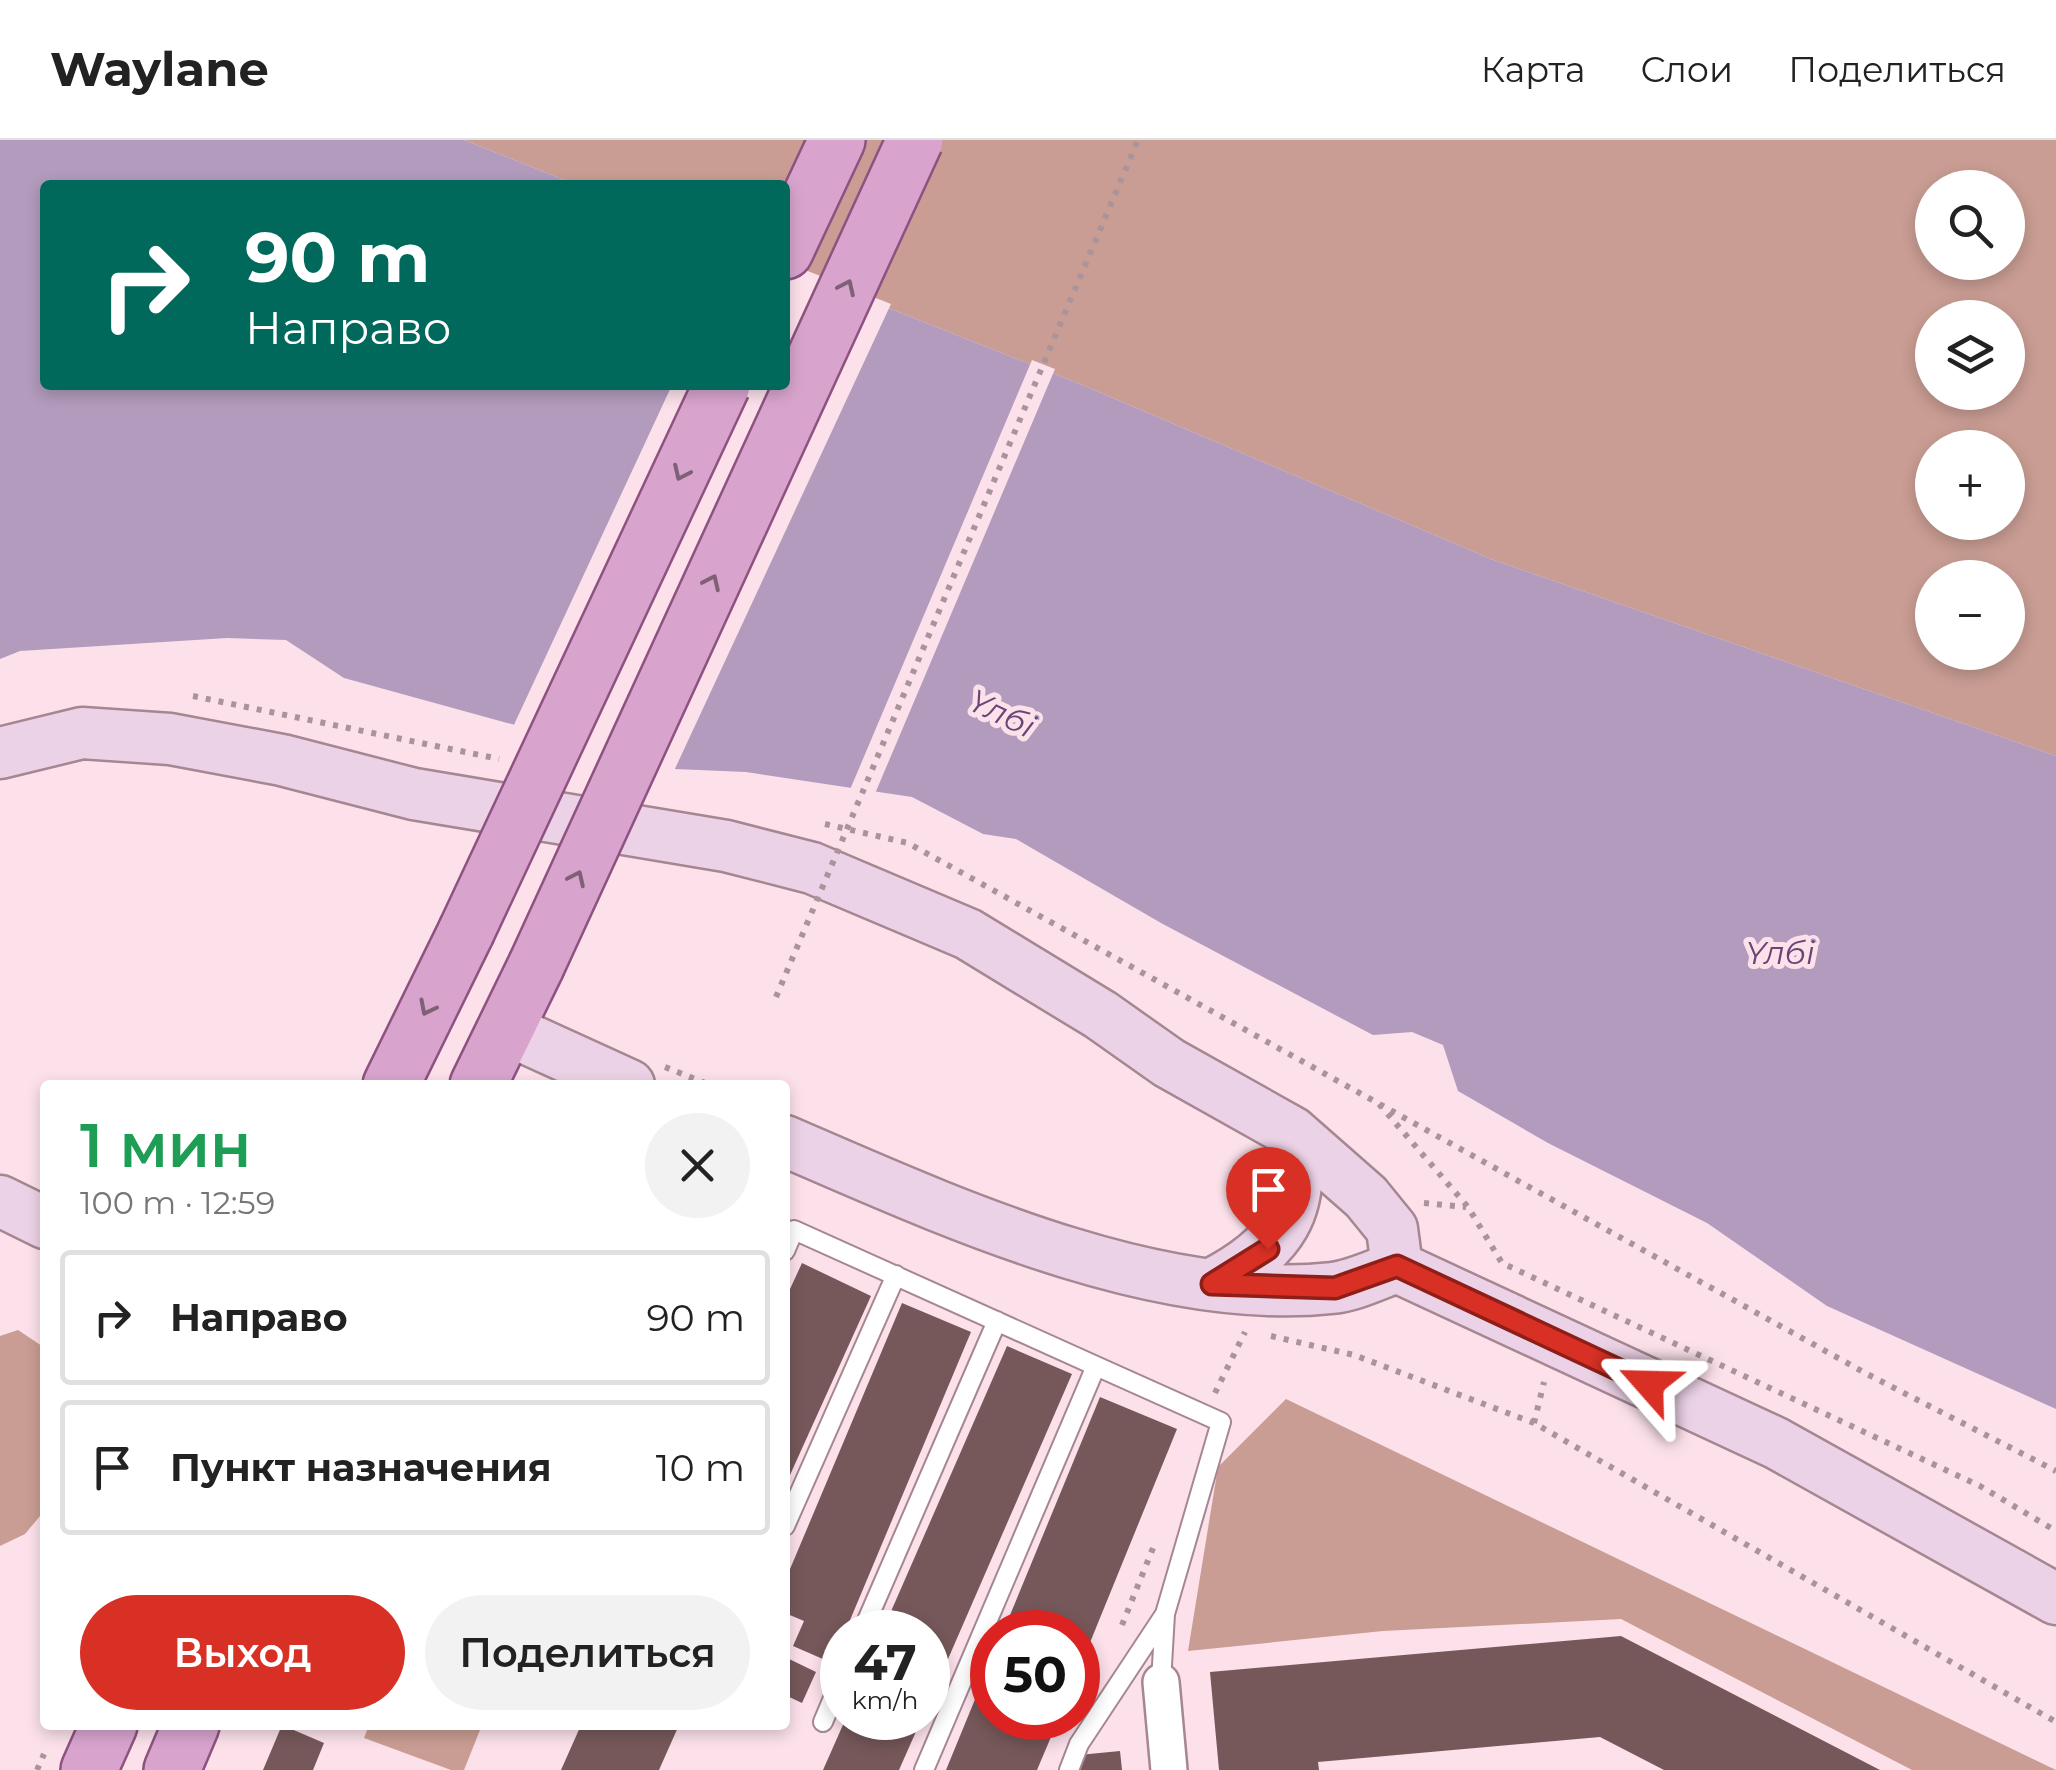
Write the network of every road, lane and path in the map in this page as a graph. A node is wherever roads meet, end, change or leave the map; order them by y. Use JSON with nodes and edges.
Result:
{"nodes":[{"id":1,"x":837,"y":140,"type":"edge"},
{"id":2,"x":915,"y":140,"type":"edge"},
{"id":3,"x":1138,"y":140,"type":"edge"},
{"id":4,"x":790,"y":240,"type":"edge"},
{"id":5,"x":720,"y":390,"type":"edge"},
{"id":6,"x":187,"y":696,"type":"dead end"},
{"id":7,"x":0,"y":753,"type":"edge"},
{"id":8,"x":513,"y":761,"type":"dead end"},
{"id":9,"x":815,"y":822,"type":"dead end"},
{"id":10,"x":805,"y":905,"type":"dead end"},
{"id":11,"x":822,"y":913,"type":"dead end"},
{"id":12,"x":776,"y":997,"type":"dead end"},
{"id":13,"x":506,"y":1028,"type":"junction"},
{"id":14,"x":393,"y":1080,"type":"edge"},
{"id":15,"x":480,"y":1080,"type":"edge"},
{"id":16,"x":618,"y":1080,"type":"edge"},
{"id":17,"x":1375,"y":1100,"type":"junction"},
{"id":18,"x":1292,"y":1132,"type":"junction"},
{"id":19,"x":790,"y":1143,"type":"edge"},
{"id":20,"x":0,"y":1201,"type":"edge"},
{"id":21,"x":40,"y":1221,"type":"edge"},
{"id":22,"x":790,"y":1239,"type":"edge"},
{"id":23,"x":1397,"y":1266,"type":"junction"},
{"id":24,"x":896,"y":1275,"type":"junction"},
{"id":25,"x":1212,"y":1284,"type":"junction"},
{"id":26,"x":997,"y":1321,"type":"junction"},
{"id":27,"x":1297,"y":1339,"type":"dead end"},
{"id":28,"x":1096,"y":1366,"type":"junction"},
{"id":29,"x":2056,"y":1471,"type":"edge"},
{"id":30,"x":790,"y":1515,"type":"edge"},
{"id":31,"x":2056,"y":1531,"type":"edge"},
{"id":32,"x":2056,"y":1599,"type":"edge"},
{"id":33,"x":872,"y":1610,"type":"edge"},
{"id":34,"x":1165,"y":1614,"type":"junction"},
{"id":35,"x":1161,"y":1682,"type":"joint"},
{"id":36,"x":2056,"y":1722,"type":"edge"},
{"id":37,"x":107,"y":1730,"type":"edge"},
{"id":38,"x":189,"y":1730,"type":"edge"},
{"id":39,"x":89,"y":1770,"type":"edge"},
{"id":40,"x":172,"y":1770,"type":"edge"},
{"id":41,"x":924,"y":1770,"type":"edge"},
{"id":42,"x":1069,"y":1770,"type":"edge"},
{"id":43,"x":1169,"y":1770,"type":"edge"}],
"edges":[{"from":1,"to":4,"type":"main road"},
{"from":13,"to":2,"type":"main road","one_way":true,"bridge":true},
{"from":3,"to":12,"type":"path","bridge":true},
{"from":5,"to":14,"type":"main road","one_way":true,"bridge":true},
{"from":6,"to":8,"type":"path"},
{"from":7,"to":18,"type":"main road"},
{"from":9,"to":17,"type":"path"},
{"from":10,"to":11,"type":"path"},
{"from":13,"to":15,"type":"main road"},
{"from":13,"to":16,"type":"main road"},
{"from":17,"to":29,"type":"path"},
{"from":17,"to":31,"type":"path"},
{"from":18,"to":23,"type":"main road"},
{"from":18,"to":25,"type":"main road"},
{"from":19,"to":25,"type":"main road"},
{"from":20,"to":21,"type":"main road"},
{"from":22,"to":24,"type":"lane"},
{"from":23,"to":25,"type":"main road"},
{"from":23,"to":32,"type":"main road"},
{"from":24,"to":26,"type":"lane"},
{"from":24,"to":30,"type":"lane"},
{"from":26,"to":28,"type":"lane"},
{"from":26,"to":33,"type":"lane"},
{"from":27,"to":36,"type":"path"},
{"from":28,"to":34,"type":"lane"},
{"from":28,"to":41,"type":"lane"},
{"from":34,"to":35,"type":"lane"},
{"from":34,"to":42,"type":"lane"},
{"from":35,"to":43,"type":"street"},
{"from":37,"to":39,"type":"main road"},
{"from":38,"to":40,"type":"main road"}]}
